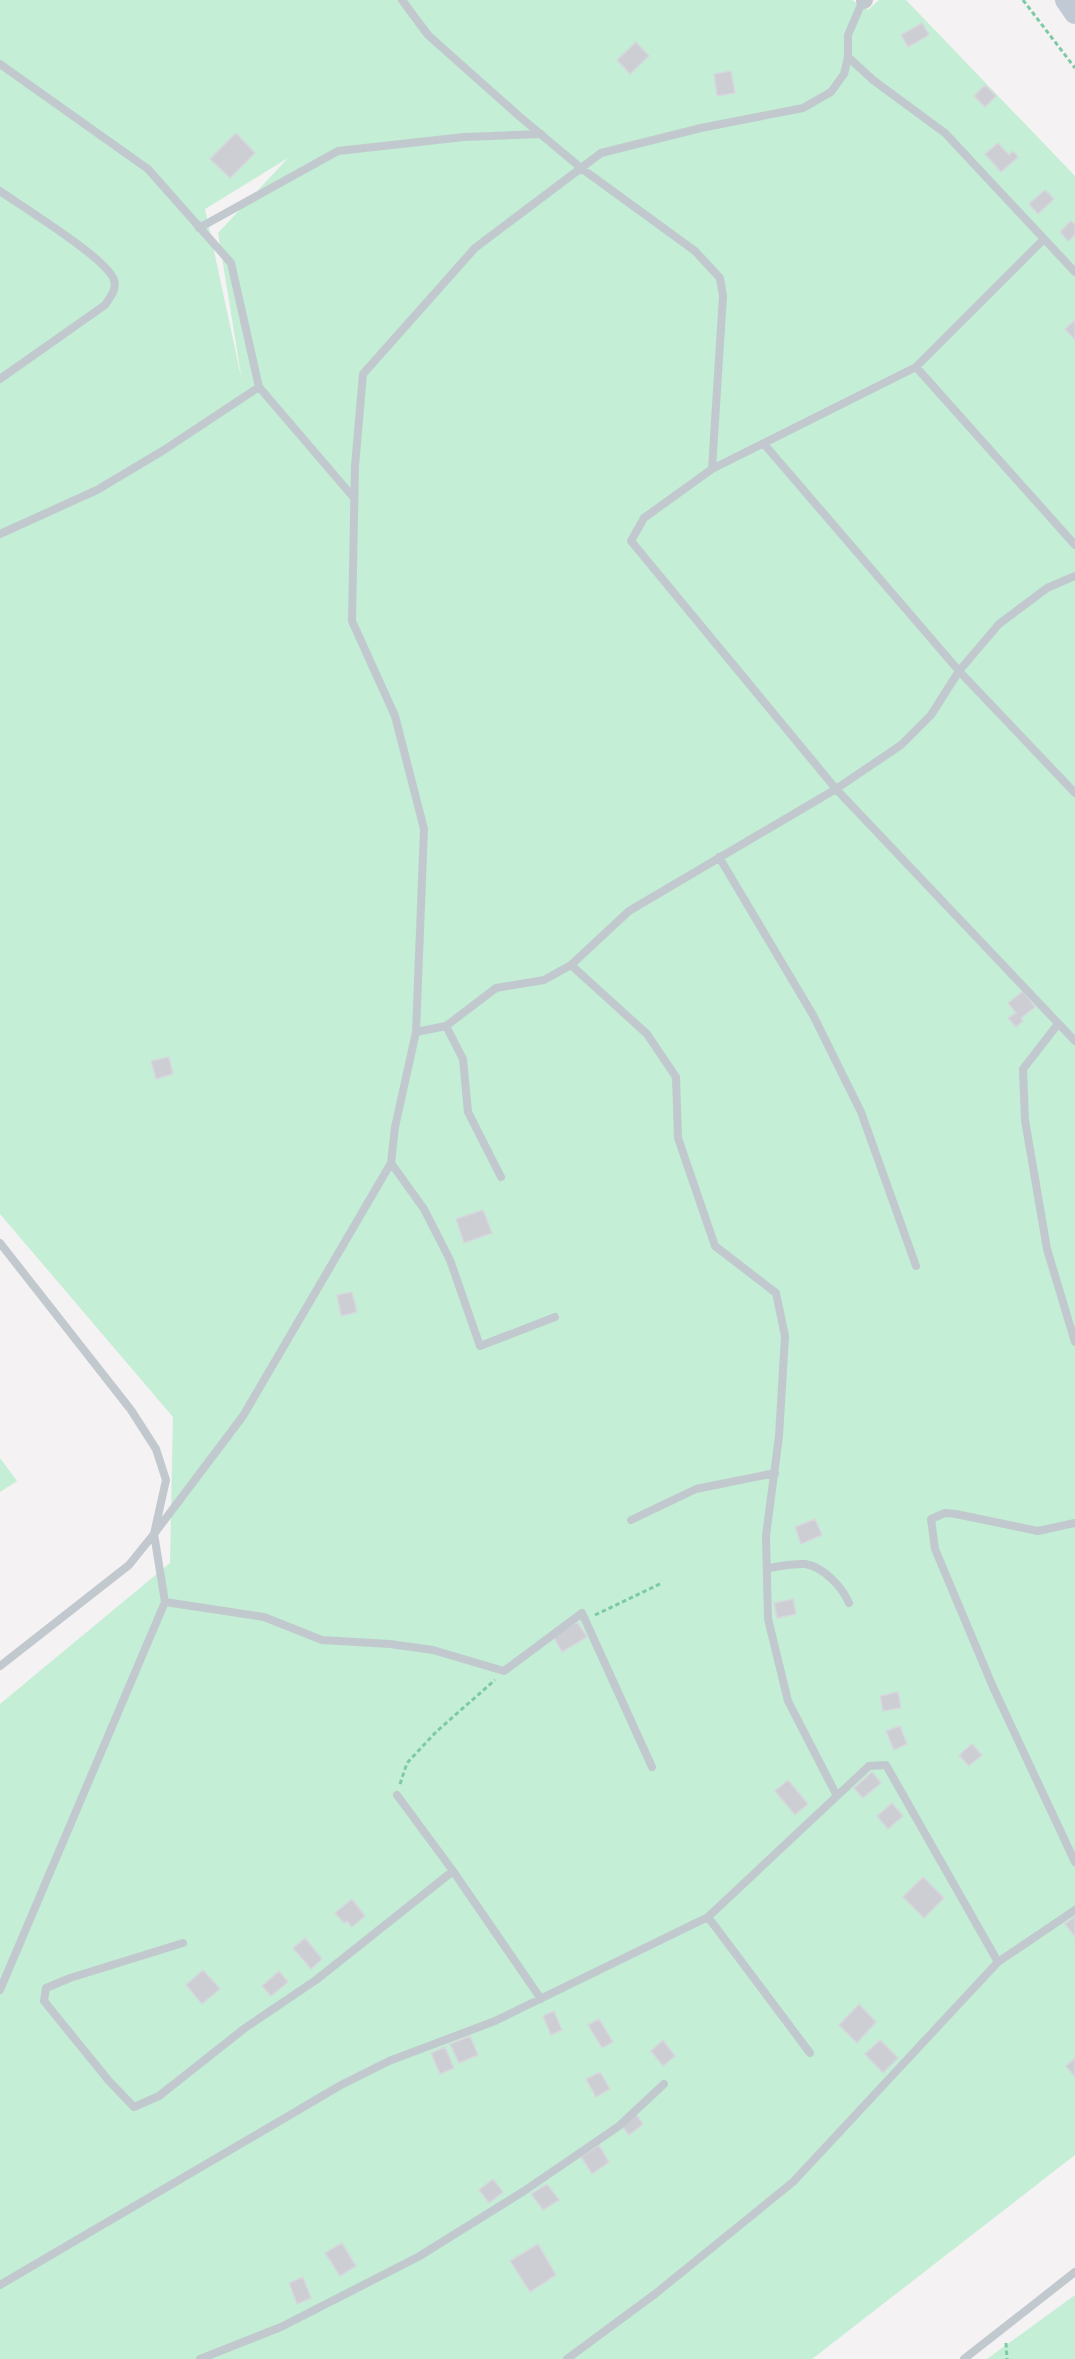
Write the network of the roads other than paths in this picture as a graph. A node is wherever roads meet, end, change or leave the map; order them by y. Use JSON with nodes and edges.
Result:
{"nodes":[{"id":1,"x":402,"y":0,"type":"edge"},
{"id":2,"x":864,"y":0,"type":"edge"},
{"id":3,"x":1066,"y":0,"type":"edge"},
{"id":4,"x":1075,"y":13,"type":"edge"},
{"id":5,"x":848,"y":57,"type":"junction"},
{"id":6,"x":0,"y":64,"type":"edge"},
{"id":7,"x":541,"y":134,"type":"junction"},
{"id":8,"x":581,"y":168,"type":"junction"},
{"id":9,"x":0,"y":191,"type":"edge"},
{"id":10,"x":199,"y":228,"type":"junction"},
{"id":11,"x":1044,"y":239,"type":"junction"},
{"id":12,"x":1075,"y":272,"type":"edge"},
{"id":13,"x":916,"y":367,"type":"junction"},
{"id":14,"x":0,"y":379,"type":"edge"},
{"id":15,"x":259,"y":387,"type":"junction"},
{"id":16,"x":764,"y":444,"type":"junction"},
{"id":17,"x":712,"y":469,"type":"junction"},
{"id":18,"x":354,"y":498,"type":"junction"},
{"id":19,"x":0,"y":534,"type":"edge"},
{"id":20,"x":1075,"y":545,"type":"edge"},
{"id":21,"x":1075,"y":576,"type":"edge"},
{"id":22,"x":958,"y":670,"type":"junction"},
{"id":23,"x":836,"y":789,"type":"junction"},
{"id":24,"x":1075,"y":793,"type":"edge"},
{"id":25,"x":719,"y":857,"type":"junction"},
{"id":26,"x":571,"y":965,"type":"junction"},
{"id":27,"x":1058,"y":1024,"type":"junction"},
{"id":28,"x":446,"y":1026,"type":"junction"},
{"id":29,"x":416,"y":1032,"type":"junction"},
{"id":30,"x":1075,"y":1041,"type":"edge"},
{"id":31,"x":391,"y":1163,"type":"junction"},
{"id":32,"x":501,"y":1177,"type":"dead end"},
{"id":33,"x":0,"y":1243,"type":"edge"},
{"id":34,"x":916,"y":1266,"type":"dead end"},
{"id":35,"x":555,"y":1317,"type":"dead end"},
{"id":36,"x":1075,"y":1342,"type":"edge"},
{"id":37,"x":774,"y":1473,"type":"junction"},
{"id":38,"x":631,"y":1520,"type":"dead end"},
{"id":39,"x":1075,"y":1524,"type":"edge"},
{"id":40,"x":154,"y":1534,"type":"junction"},
{"id":41,"x":767,"y":1568,"type":"junction"},
{"id":42,"x":165,"y":1602,"type":"junction"},
{"id":43,"x":849,"y":1603,"type":"dead end"},
{"id":44,"x":0,"y":1666,"type":"edge"},
{"id":45,"x":652,"y":1767,"type":"dead end"},
{"id":46,"x":397,"y":1795,"type":"road end"},
{"id":47,"x":837,"y":1796,"type":"junction"},
{"id":48,"x":1075,"y":1862,"type":"edge"},
{"id":49,"x":453,"y":1871,"type":"junction"},
{"id":50,"x":1075,"y":1910,"type":"edge"},
{"id":51,"x":708,"y":1917,"type":"junction"},
{"id":52,"x":183,"y":1943,"type":"dead end"},
{"id":53,"x":998,"y":1962,"type":"junction"},
{"id":54,"x":0,"y":1990,"type":"edge"},
{"id":55,"x":541,"y":1999,"type":"junction"},
{"id":56,"x":810,"y":2053,"type":"dead end"},
{"id":57,"x":664,"y":2084,"type":"dead end"},
{"id":58,"x":1075,"y":2272,"type":"edge"},
{"id":59,"x":0,"y":2285,"type":"edge"},
{"id":60,"x":200,"y":2359,"type":"edge"},
{"id":61,"x":567,"y":2359,"type":"edge"},
{"id":62,"x":964,"y":2359,"type":"edge"}],
"edges":[{"from":1,"to":7,"type":"lane"},
{"from":2,"to":5,"type":"lane"},
{"from":3,"to":4,"type":"main road"},
{"from":5,"to":8,"type":"lane"},
{"from":5,"to":11,"type":"lane"},
{"from":6,"to":10,"type":"lane"},
{"from":7,"to":8,"type":"lane"},
{"from":7,"to":10,"type":"lane"},
{"from":8,"to":17,"type":"lane"},
{"from":8,"to":18,"type":"lane"},
{"from":9,"to":14,"type":"lane"},
{"from":10,"to":15,"type":"lane"},
{"from":11,"to":12,"type":"lane"},
{"from":11,"to":13,"type":"lane"},
{"from":13,"to":16,"type":"lane"},
{"from":13,"to":20,"type":"lane"},
{"from":15,"to":18,"type":"lane"},
{"from":15,"to":19,"type":"lane"},
{"from":16,"to":17,"type":"lane"},
{"from":16,"to":22,"type":"lane"},
{"from":17,"to":23,"type":"lane"},
{"from":18,"to":29,"type":"lane"},
{"from":21,"to":22,"type":"lane"},
{"from":22,"to":23,"type":"lane"},
{"from":22,"to":24,"type":"lane"},
{"from":23,"to":25,"type":"lane"},
{"from":23,"to":27,"type":"lane"},
{"from":25,"to":26,"type":"lane"},
{"from":25,"to":34,"type":"lane"},
{"from":26,"to":28,"type":"lane"},
{"from":26,"to":37,"type":"lane"},
{"from":27,"to":30,"type":"lane"},
{"from":27,"to":36,"type":"lane"},
{"from":28,"to":29,"type":"lane"},
{"from":28,"to":32,"type":"lane"},
{"from":29,"to":31,"type":"lane"},
{"from":31,"to":35,"type":"lane"},
{"from":31,"to":40,"type":"lane"},
{"from":33,"to":40,"type":"lane"},
{"from":37,"to":38,"type":"lane"},
{"from":37,"to":41,"type":"lane"},
{"from":39,"to":48,"type":"lane"},
{"from":40,"to":42,"type":"lane"},
{"from":40,"to":44,"type":"lane"},
{"from":41,"to":43,"type":"lane"},
{"from":41,"to":47,"type":"lane"},
{"from":42,"to":45,"type":"lane"},
{"from":42,"to":54,"type":"lane"},
{"from":46,"to":49,"type":"lane"},
{"from":47,"to":51,"type":"lane"},
{"from":47,"to":53,"type":"lane"},
{"from":49,"to":52,"type":"lane"},
{"from":49,"to":55,"type":"lane"},
{"from":50,"to":53,"type":"lane"},
{"from":51,"to":55,"type":"lane"},
{"from":51,"to":56,"type":"lane"},
{"from":53,"to":61,"type":"lane"},
{"from":55,"to":59,"type":"lane"},
{"from":57,"to":60,"type":"lane"},
{"from":58,"to":62,"type":"lane"}]}
